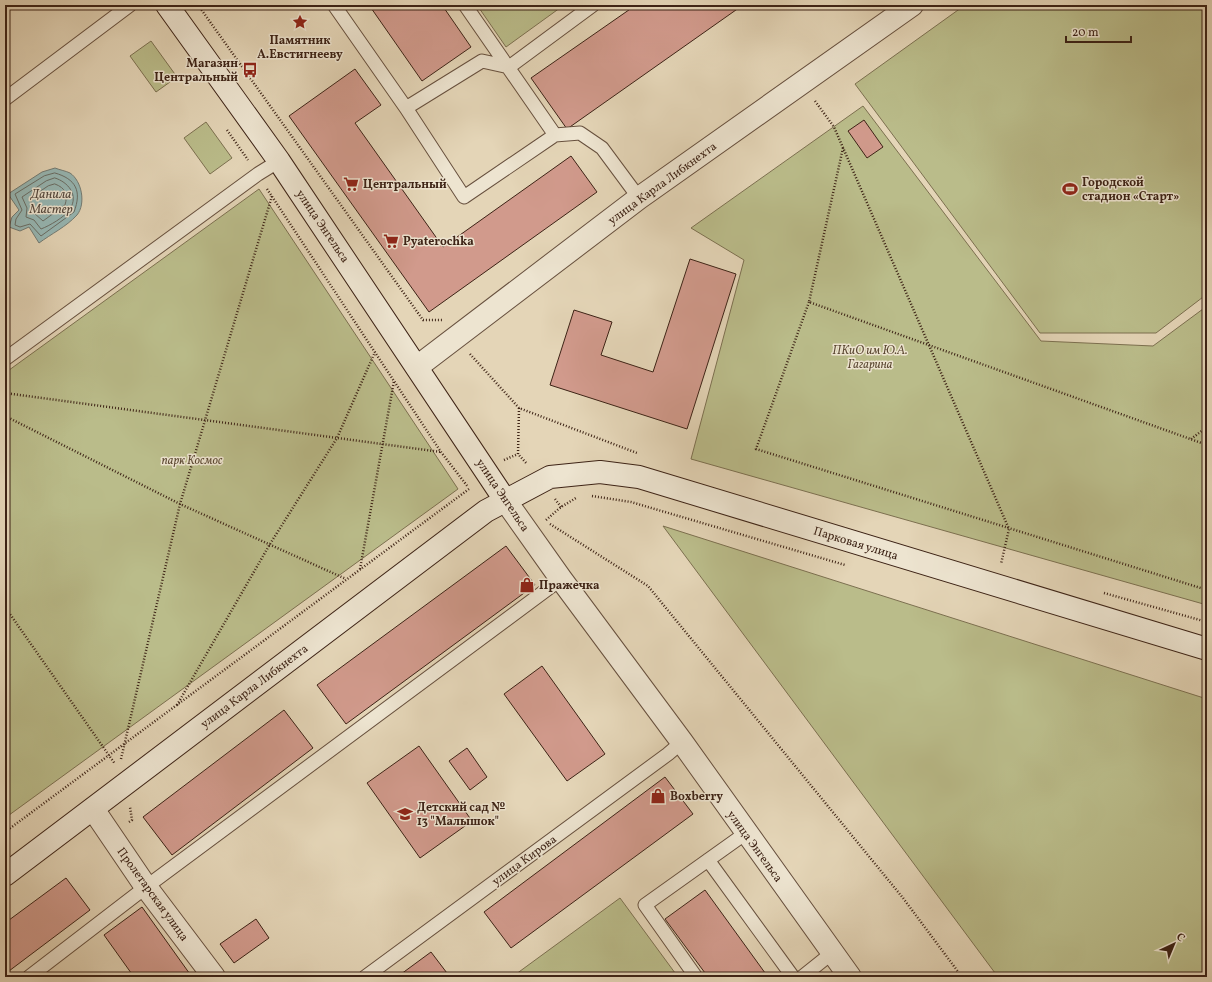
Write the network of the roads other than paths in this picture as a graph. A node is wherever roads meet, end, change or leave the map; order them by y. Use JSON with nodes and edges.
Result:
{"nodes":[{"id":1,"x":130,"y":5,"type":"edge"},
{"id":2,"x":167,"y":5,"type":"edge"},
{"id":3,"x":334,"y":5,"type":"edge"},
{"id":4,"x":465,"y":5,"type":"edge"},
{"id":5,"x":593,"y":5,"type":"edge"},
{"id":6,"x":912,"y":5,"type":"edge"},
{"id":7,"x":508,"y":67,"type":"junction"},
{"id":8,"x":5,"y":100,"type":"edge"},
{"id":9,"x":406,"y":108,"type":"junction"},
{"id":10,"x":555,"y":135,"type":"junction"},
{"id":11,"x":280,"y":161,"type":"junction"},
{"id":12,"x":639,"y":198,"type":"junction"},
{"id":13,"x":5,"y":359,"type":"edge"},
{"id":14,"x":417,"y":367,"type":"junction"},
{"id":15,"x":505,"y":500,"type":"junction"},
{"id":16,"x":561,"y":579,"type":"junction"},
{"id":17,"x":1207,"y":648,"type":"edge"},
{"id":18,"x":682,"y":742,"type":"junction"},
{"id":19,"x":93,"y":809,"type":"junction"},
{"id":20,"x":746,"y":833,"type":"junction"},
{"id":21,"x":708,"y":860,"type":"junction"},
{"id":22,"x":5,"y":875,"type":"edge"},
{"id":23,"x":146,"y":887,"type":"junction"},
{"id":24,"x":832,"y":953,"type":"junction"},
{"id":25,"x":29,"y":977,"type":"edge"},
{"id":26,"x":214,"y":977,"type":"edge"},
{"id":27,"x":365,"y":977,"type":"edge"},
{"id":28,"x":696,"y":977,"type":"edge"},
{"id":29,"x":793,"y":977,"type":"edge"},
{"id":30,"x":802,"y":977,"type":"edge"},
{"id":31,"x":850,"y":977,"type":"edge"}],
"edges":[{"from":1,"to":8,"type":"lane"},
{"from":2,"to":11,"type":"street","name":"улица Энгельса"},
{"from":3,"to":9,"type":"lane"},
{"from":4,"to":7,"type":"lane"},
{"from":5,"to":7,"type":"lane"},
{"from":6,"to":12,"type":"street","name":"улица Карла Либкнехта"},
{"from":7,"to":9,"type":"lane"},
{"from":7,"to":10,"type":"lane"},
{"from":9,"to":10,"type":"lane"},
{"from":10,"to":12,"type":"lane"},
{"from":11,"to":13,"type":"lane"},
{"from":11,"to":14,"type":"street","name":"улица Энгельса"},
{"from":12,"to":14,"type":"street","name":"улица Карла Либкнехта"},
{"from":14,"to":15,"type":"street","name":"улица Энгельса"},
{"from":15,"to":16,"type":"street","name":"улица Энгельса"},
{"from":15,"to":17,"type":"street","name":"Парковая улица"},
{"from":15,"to":19,"type":"street","name":"улица Карла Либкнехта"},
{"from":16,"to":18,"type":"street","name":"улица Энгельса"},
{"from":16,"to":23,"type":"lane"},
{"from":18,"to":20,"type":"street","name":"улица Энгельса"},
{"from":18,"to":27,"type":"lane","name":"улица Кирова"},
{"from":19,"to":22,"type":"street","name":"улица Карла Либкнехта"},
{"from":19,"to":23,"type":"street","name":"Пролетарская улица"},
{"from":20,"to":21,"type":"lane"},
{"from":20,"to":24,"type":"street","name":"улица Энгельса"},
{"from":21,"to":28,"type":"lane"},
{"from":21,"to":29,"type":"lane"},
{"from":23,"to":25,"type":"lane"},
{"from":23,"to":26,"type":"street","name":"Пролетарская улица"},
{"from":24,"to":30,"type":"lane"},
{"from":24,"to":31,"type":"street","name":"улица Энгельса"}]}
